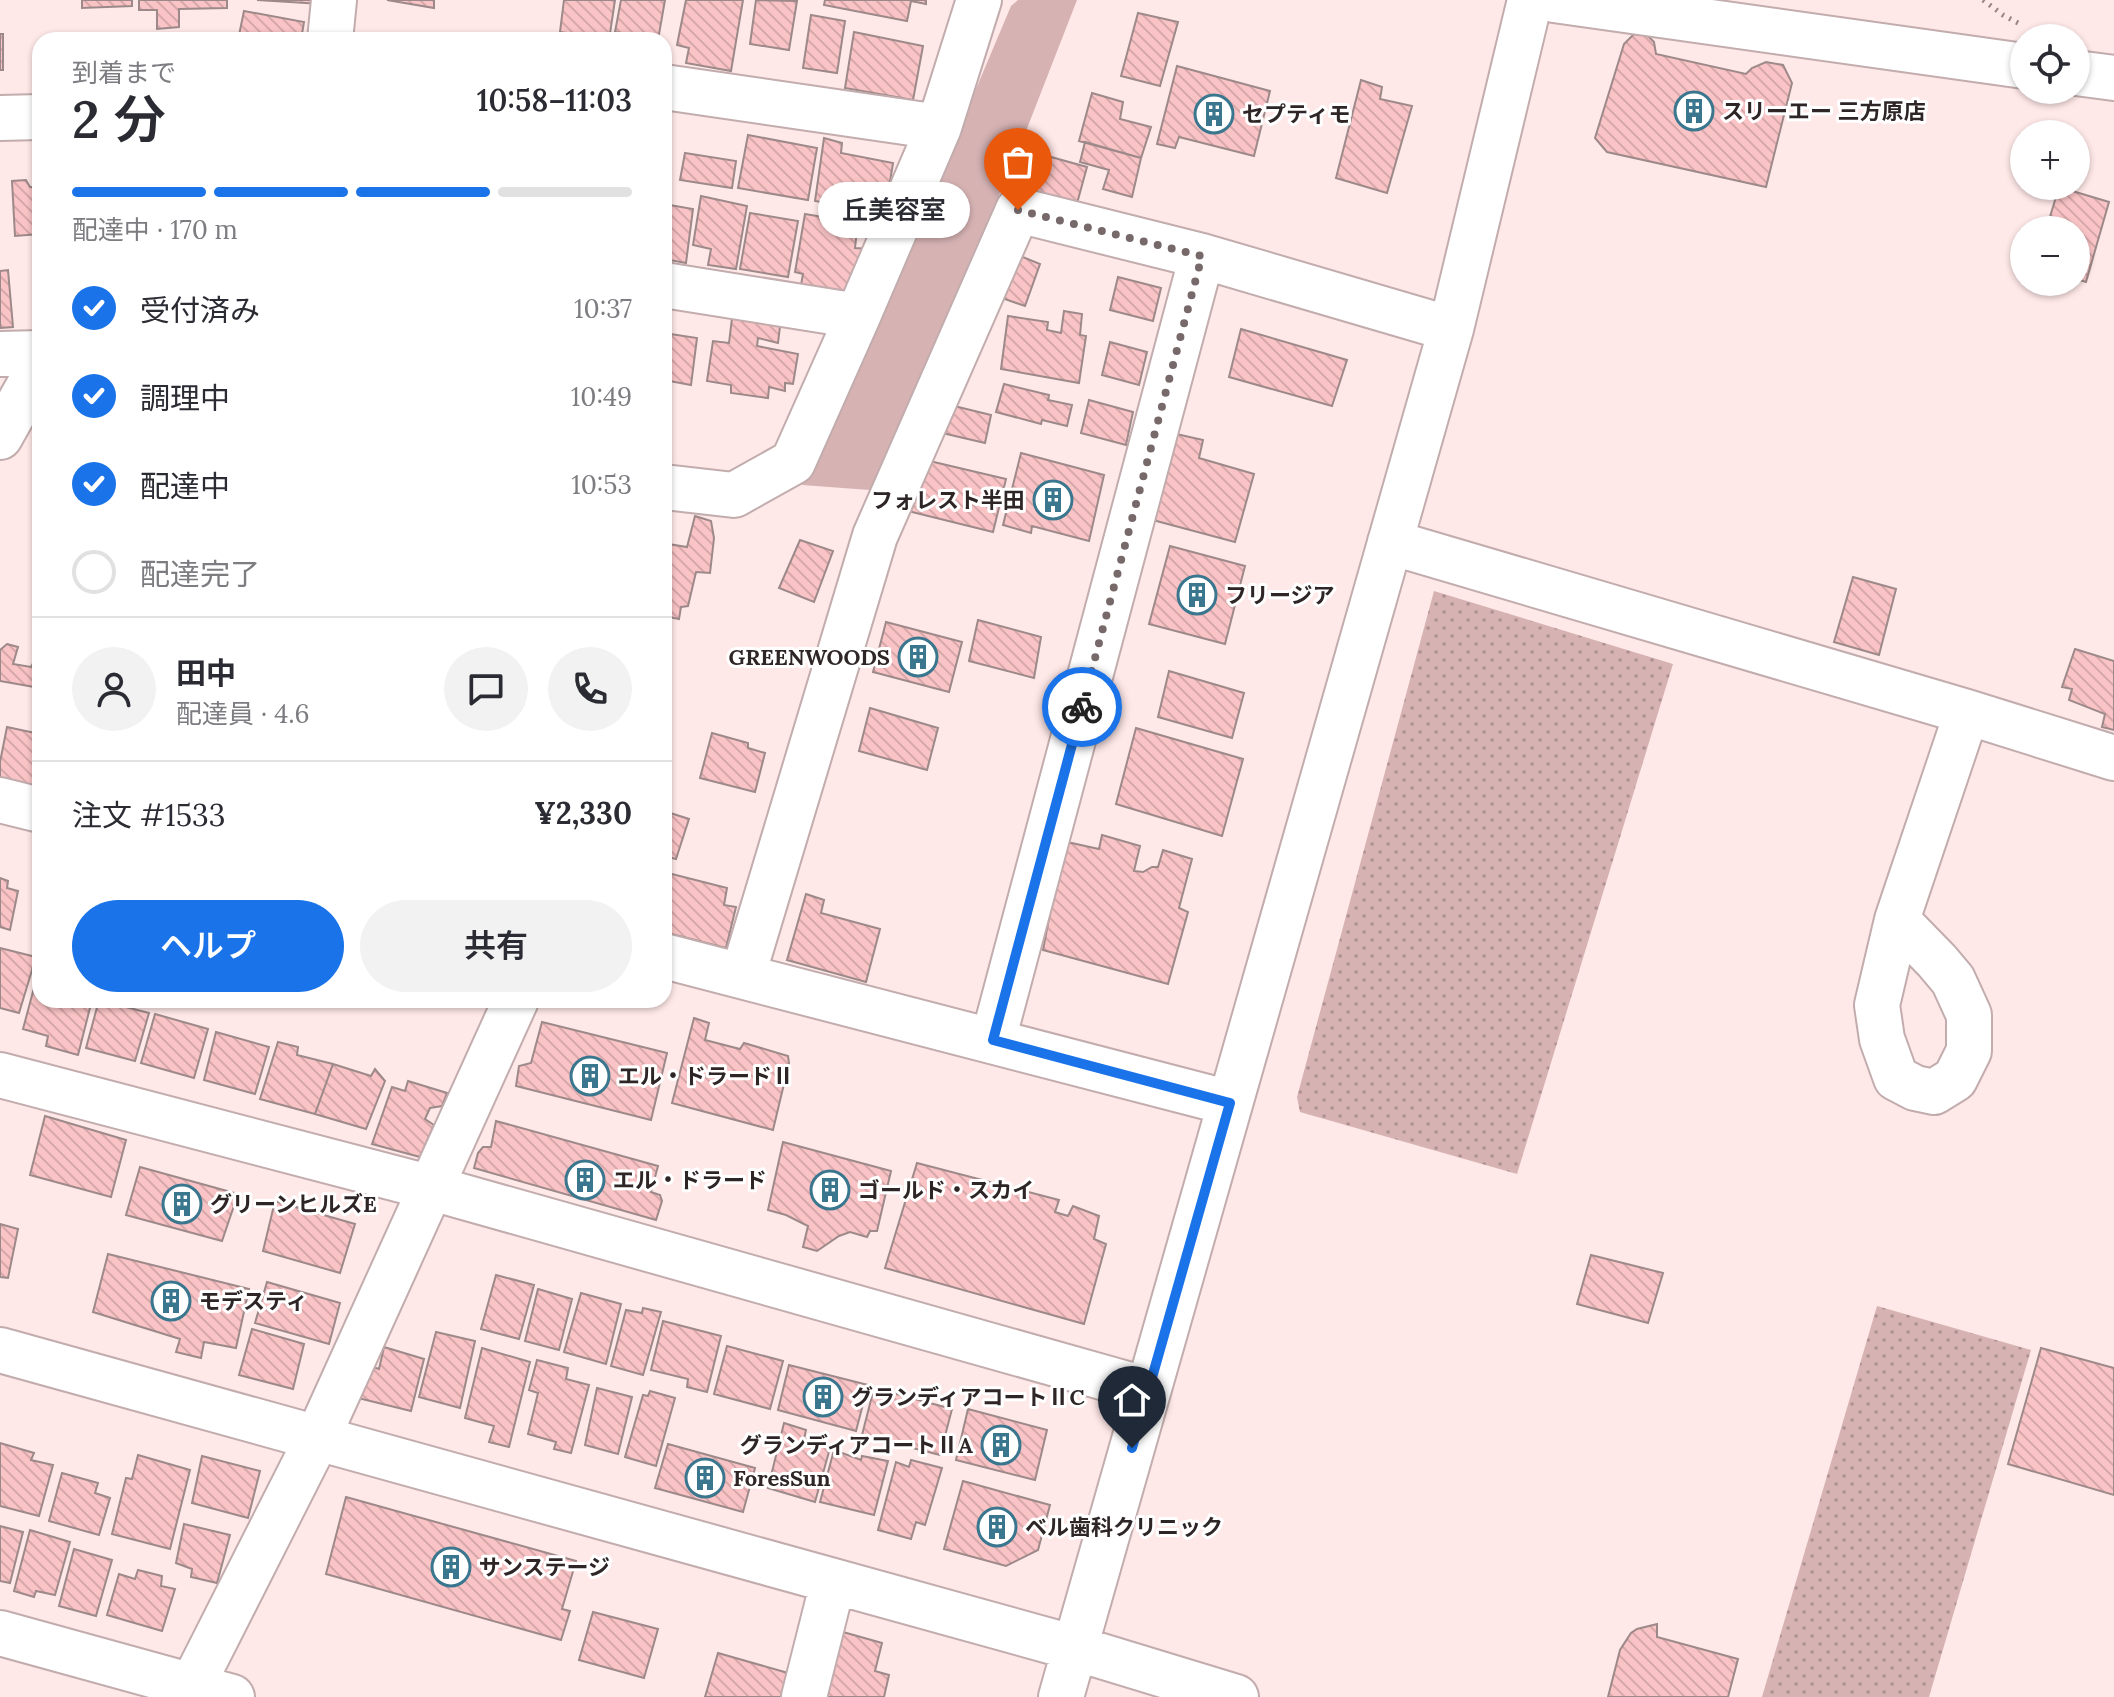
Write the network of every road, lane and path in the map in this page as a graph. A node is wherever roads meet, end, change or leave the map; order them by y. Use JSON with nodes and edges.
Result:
{"nodes":[{"id":1,"x":979,"y":0,"type":"edge"},
{"id":2,"x":1530,"y":0,"type":"edge"},
{"id":3,"x":1554,"y":0,"type":"edge"},
{"id":4,"x":2010,"y":64,"type":"edge"},
{"id":5,"x":2090,"y":75,"type":"edge"},
{"id":6,"x":2114,"y":78,"type":"edge"},
{"id":7,"x":672,"y":88,"type":"edge"},
{"id":8,"x":32,"y":117,"type":"edge"},
{"id":9,"x":0,"y":118,"type":"edge"},
{"id":10,"x":939,"y":127,"type":"junction"},
{"id":11,"x":1202,"y":256,"type":"junction"},
{"id":12,"x":672,"y":286,"type":"edge"},
{"id":13,"x":858,"y":316,"type":"junction"},
{"id":14,"x":1451,"y":329,"type":"junction"},
{"id":15,"x":32,"y":353,"type":"edge"},
{"id":16,"x":0,"y":354,"type":"edge"},
{"id":17,"x":32,"y":380,"type":"edge"},
{"id":18,"x":0,"y":437,"type":"edge"},
{"id":19,"x":672,"y":488,"type":"edge"},
{"id":20,"x":1390,"y":542,"type":"junction"},
{"id":21,"x":1967,"y":712,"type":"junction"},
{"id":22,"x":2114,"y":758,"type":"edge"},
{"id":23,"x":0,"y":800,"type":"edge"},
{"id":24,"x":32,"y":808,"type":"edge"},
{"id":25,"x":1897,"y":920,"type":"dead end"},
{"id":26,"x":672,"y":958,"type":"edge"},
{"id":27,"x":743,"y":975,"type":"junction"},
{"id":28,"x":512,"y":1008,"type":"edge"},
{"id":29,"x":993,"y":1040,"type":"junction"},
{"id":30,"x":0,"y":1075,"type":"edge"},
{"id":31,"x":1230,"y":1103,"type":"junction"},
{"id":32,"x":432,"y":1188,"type":"junction"},
{"id":33,"x":0,"y":1350,"type":"edge"},
{"id":34,"x":1148,"y":1390,"type":"junction"},
{"id":35,"x":317,"y":1439,"type":"junction"},
{"id":36,"x":833,"y":1582,"type":"junction"},
{"id":37,"x":0,"y":1633,"type":"edge"},
{"id":38,"x":1075,"y":1648,"type":"junction"},
{"id":39,"x":204,"y":1693,"type":"edge"},
{"id":40,"x":804,"y":1697,"type":"edge"},
{"id":41,"x":1061,"y":1697,"type":"edge"},
{"id":42,"x":1236,"y":1697,"type":"edge"}],
"edges":[{"from":1,"to":10,"type":"street"},
{"from":2,"to":14,"type":"street"},
{"from":3,"to":4,"type":"street"},
{"from":5,"to":6,"type":"street"},
{"from":7,"to":10,"type":"street"},
{"from":8,"to":9,"type":"street"},
{"from":10,"to":13,"type":"street"},
{"from":11,"to":14,"type":"street"},
{"from":11,"to":27,"type":"street"},
{"from":11,"to":29,"type":"street"},
{"from":12,"to":13,"type":"street"},
{"from":13,"to":19,"type":"street"},
{"from":14,"to":20,"type":"street"},
{"from":15,"to":16,"type":"street"},
{"from":17,"to":18,"type":"street"},
{"from":20,"to":21,"type":"street"},
{"from":20,"to":31,"type":"street"},
{"from":21,"to":22,"type":"street"},
{"from":21,"to":25,"type":"street"},
{"from":23,"to":24,"type":"street"},
{"from":26,"to":27,"type":"street"},
{"from":27,"to":29,"type":"street"},
{"from":28,"to":32,"type":"street"},
{"from":29,"to":31,"type":"street"},
{"from":30,"to":32,"type":"street"},
{"from":31,"to":34,"type":"street"},
{"from":32,"to":34,"type":"street"},
{"from":32,"to":35,"type":"street"},
{"from":33,"to":35,"type":"street"},
{"from":34,"to":38,"type":"street"},
{"from":35,"to":36,"type":"street"},
{"from":35,"to":39,"type":"street"},
{"from":36,"to":38,"type":"street"},
{"from":36,"to":40,"type":"street"},
{"from":37,"to":39,"type":"street"},
{"from":38,"to":41,"type":"street"},
{"from":38,"to":42,"type":"street"}]}
